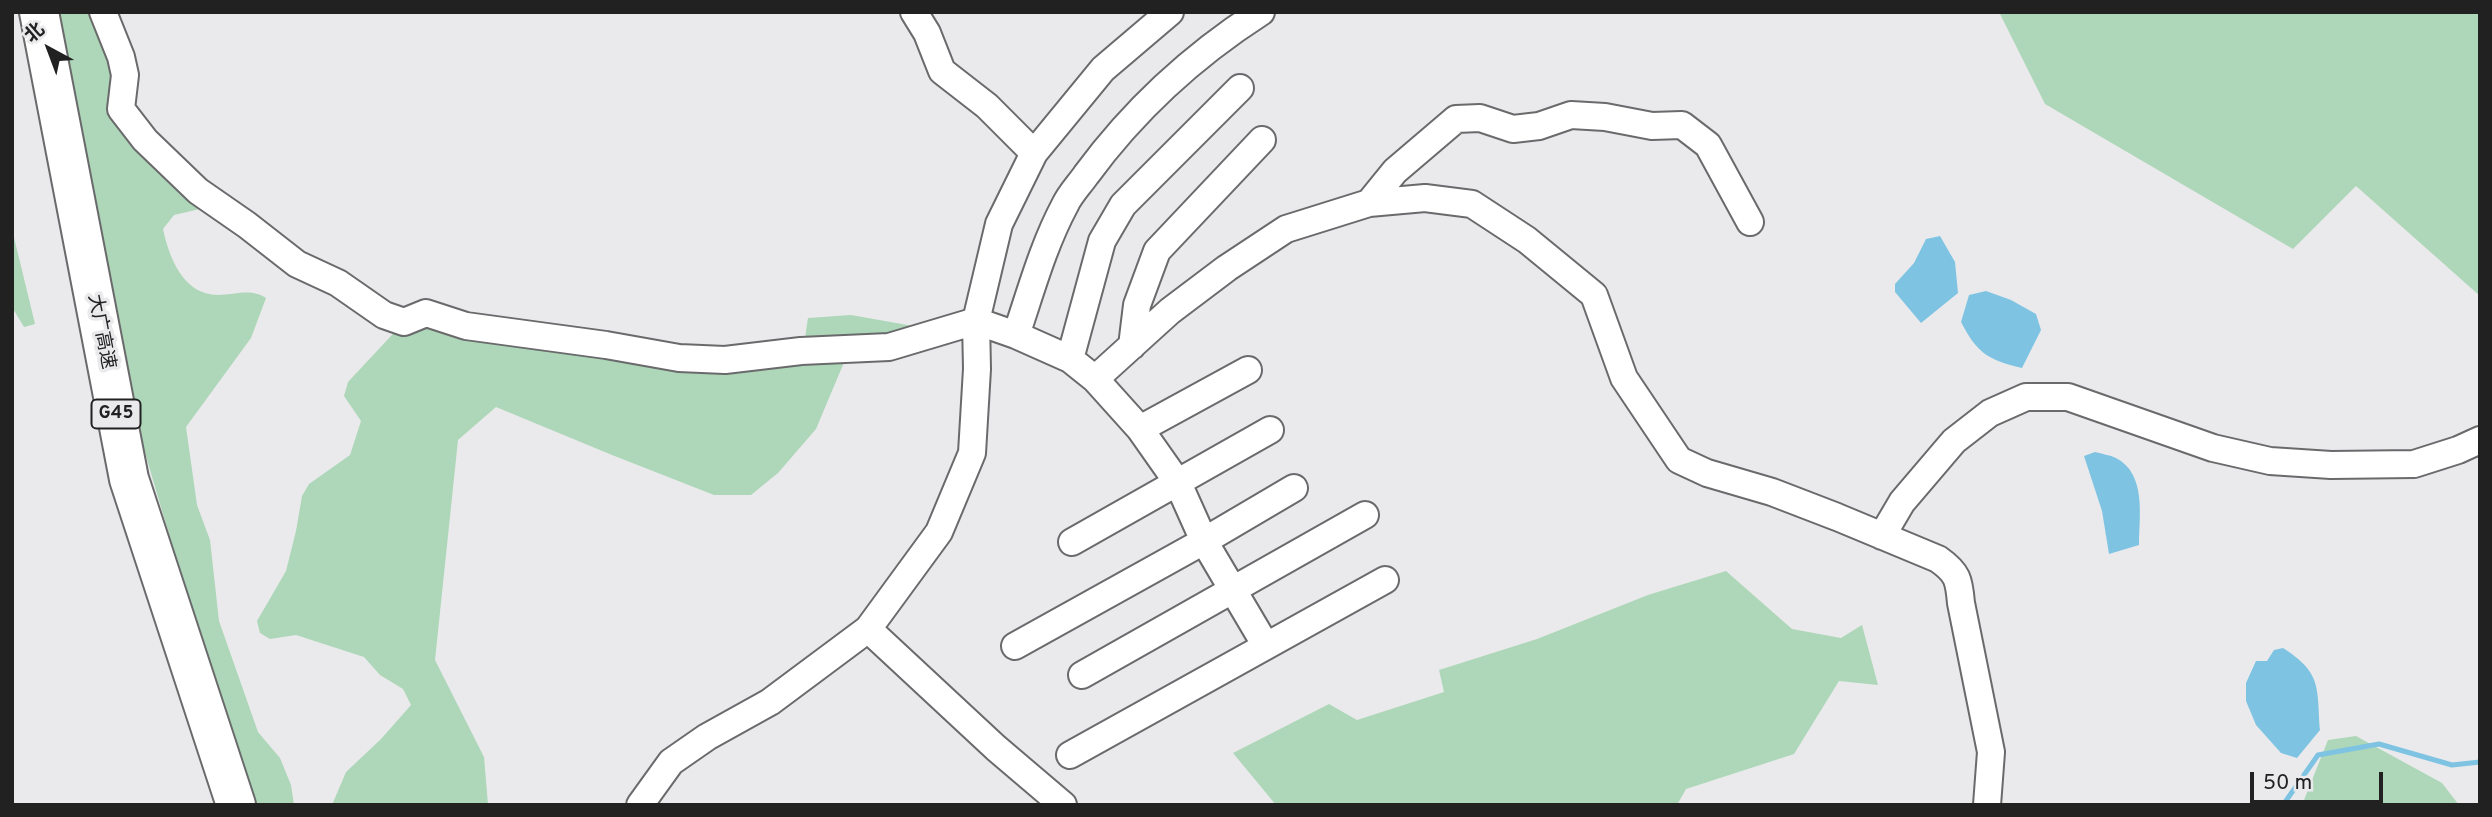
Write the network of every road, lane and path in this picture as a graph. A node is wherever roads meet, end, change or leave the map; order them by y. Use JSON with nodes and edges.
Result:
{"nodes":[{"id":1,"x":22,"y":12,"type":"edge"},
{"id":2,"x":38,"y":12,"type":"edge"},
{"id":3,"x":103,"y":12,"type":"edge"},
{"id":4,"x":914,"y":12,"type":"edge"},
{"id":5,"x":1170,"y":12,"type":"edge"},
{"id":6,"x":1261,"y":12,"type":"edge"},
{"id":7,"x":1240,"y":88,"type":"dead end"},
{"id":8,"x":1262,"y":140,"type":"dead end"},
{"id":9,"x":1034,"y":153,"type":"junction"},
{"id":10,"x":1369,"y":203,"type":"junction"},
{"id":11,"x":1750,"y":222,"type":"dead end"},
{"id":12,"x":976,"y":321,"type":"junction"},
{"id":13,"x":1016,"y":335,"type":"junction"},
{"id":14,"x":1132,"y":346,"type":"junction"},
{"id":15,"x":1070,"y":359,"type":"junction"},
{"id":16,"x":1248,"y":370,"type":"dead end"},
{"id":17,"x":1096,"y":379,"type":"junction"},
{"id":18,"x":1140,"y":429,"type":"junction"},
{"id":19,"x":1270,"y":430,"type":"dead end"},
{"id":20,"x":2480,"y":440,"type":"edge"},
{"id":21,"x":1178,"y":483,"type":"junction"},
{"id":22,"x":1294,"y":488,"type":"dead end"},
{"id":23,"x":1366,"y":515,"type":"dead end"},
{"id":24,"x":1882,"y":536,"type":"junction"},
{"id":25,"x":1204,"y":541,"type":"junction"},
{"id":26,"x":1072,"y":542,"type":"dead end"},
{"id":27,"x":1385,"y":580,"type":"dead end"},
{"id":28,"x":1234,"y":589,"type":"junction"},
{"id":29,"x":869,"y":629,"type":"junction"},
{"id":30,"x":1015,"y":646,"type":"dead end"},
{"id":31,"x":1266,"y":646,"type":"junction"},
{"id":32,"x":1082,"y":675,"type":"dead end"},
{"id":33,"x":1070,"y":755,"type":"dead end"},
{"id":34,"x":217,"y":805,"type":"edge"},
{"id":35,"x":236,"y":805,"type":"edge"},
{"id":36,"x":640,"y":805,"type":"edge"},
{"id":37,"x":1063,"y":805,"type":"edge"},
{"id":38,"x":1987,"y":805,"type":"edge"}],
"edges":[{"from":1,"to":34,"type":"highway","name":"大广高速","number":"G45"},
{"from":2,"to":35,"type":"highway","name":"大广高速","number":"G45"},
{"from":3,"to":12,"type":"street"},
{"from":4,"to":9,"type":"street"},
{"from":5,"to":9,"type":"street"},
{"from":6,"to":13,"type":"street"},
{"from":7,"to":15,"type":"street"},
{"from":8,"to":14,"type":"street"},
{"from":9,"to":12,"type":"street"},
{"from":10,"to":11,"type":"street"},
{"from":10,"to":14,"type":"street"},
{"from":10,"to":24,"type":"street"},
{"from":12,"to":13,"type":"street"},
{"from":12,"to":29,"type":"street"},
{"from":13,"to":15,"type":"street"},
{"from":14,"to":17,"type":"street"},
{"from":15,"to":17,"type":"street"},
{"from":16,"to":18,"type":"street"},
{"from":17,"to":18,"type":"street"},
{"from":18,"to":21,"type":"street"},
{"from":19,"to":21,"type":"street"},
{"from":20,"to":24,"type":"street"},
{"from":21,"to":25,"type":"street"},
{"from":21,"to":26,"type":"street"},
{"from":22,"to":25,"type":"street"},
{"from":23,"to":28,"type":"street"},
{"from":24,"to":38,"type":"street"},
{"from":25,"to":28,"type":"street"},
{"from":25,"to":30,"type":"street"},
{"from":27,"to":31,"type":"street"},
{"from":28,"to":31,"type":"street"},
{"from":28,"to":32,"type":"street"},
{"from":29,"to":36,"type":"street"},
{"from":29,"to":37,"type":"street"},
{"from":31,"to":33,"type":"street"}]}
